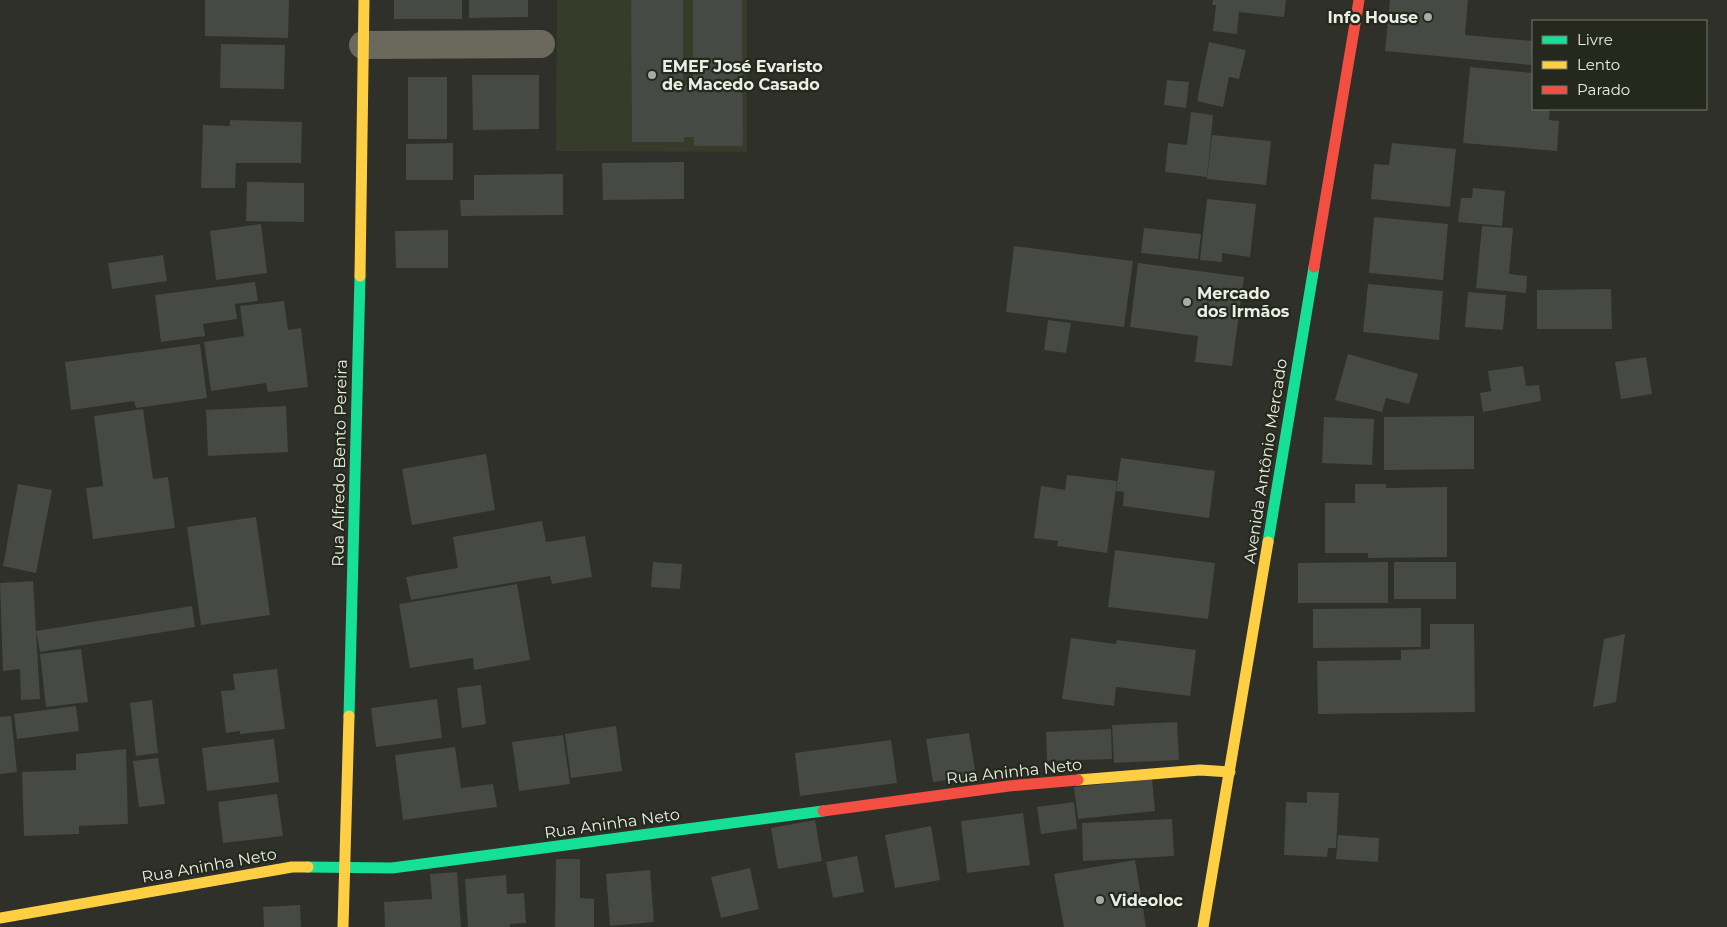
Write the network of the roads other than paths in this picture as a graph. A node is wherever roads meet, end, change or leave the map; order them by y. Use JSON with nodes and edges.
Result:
{"nodes":[{"id":1,"x":364,"y":0,"type":"edge"},
{"id":2,"x":1358,"y":0,"type":"edge"},
{"id":3,"x":541,"y":44,"type":"dead end"},
{"id":4,"x":363,"y":45,"type":"junction"},
{"id":5,"x":1230,"y":772,"type":"junction"},
{"id":6,"x":346,"y":868,"type":"junction"},
{"id":7,"x":0,"y":918,"type":"edge"},
{"id":8,"x":343,"y":927,"type":"edge"},
{"id":9,"x":1204,"y":927,"type":"edge"}],
"edges":[{"from":1,"to":4,"type":"street","name":"Rua Alfredo Bento Pereira"},
{"from":2,"to":5,"type":"street","name":"Avenida Antônio Mercado"},
{"from":3,"to":4,"type":"street"},
{"from":4,"to":6,"type":"street","name":"Rua Alfredo Bento Pereira"},
{"from":5,"to":6,"type":"street","name":"Rua Aninha Neto"},
{"from":5,"to":9,"type":"street","name":"Avenida Antônio Mercado"},
{"from":6,"to":7,"type":"street","name":"Rua Aninha Neto"},
{"from":6,"to":8,"type":"street","name":"Rua Alfredo Bento Pereira"}]}
